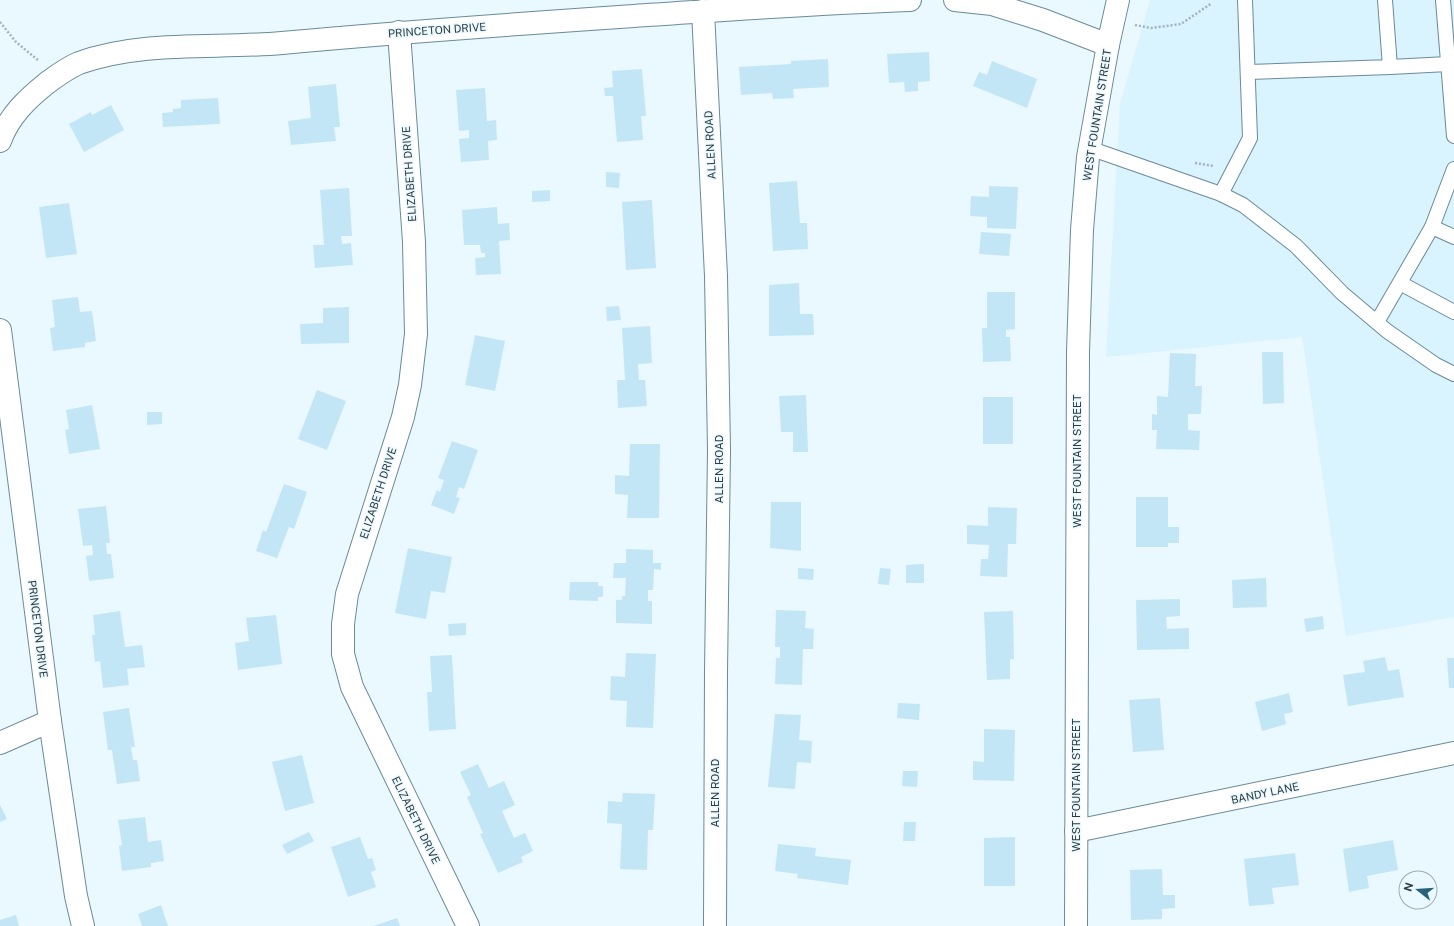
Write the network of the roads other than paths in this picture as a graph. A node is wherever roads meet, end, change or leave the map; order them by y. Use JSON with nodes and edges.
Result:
{"nodes":[{"id":1,"x":910,"y":0,"type":"edge"},
{"id":2,"x":955,"y":0,"type":"edge"},
{"id":3,"x":1118,"y":0,"type":"edge"},
{"id":4,"x":1245,"y":0,"type":"edge"},
{"id":5,"x":1385,"y":0,"type":"edge"},
{"id":6,"x":1443,"y":0,"type":"edge"},
{"id":7,"x":703,"y":12,"type":"junction"},
{"id":8,"x":399,"y":32,"type":"junction"},
{"id":9,"x":1108,"y":45,"type":"junction"},
{"id":10,"x":1448,"y":64,"type":"junction"},
{"id":11,"x":1390,"y":67,"type":"junction"},
{"id":12,"x":1248,"y":72,"type":"junction"},
{"id":13,"x":1454,"y":136,"type":"edge"},
{"id":14,"x":0,"y":141,"type":"edge"},
{"id":15,"x":1089,"y":148,"type":"junction"},
{"id":16,"x":1452,"y":177,"type":"edge"},
{"id":17,"x":1221,"y":194,"type":"junction"},
{"id":18,"x":1432,"y":227,"type":"junction"},
{"id":19,"x":1454,"y":237,"type":"edge"},
{"id":20,"x":1400,"y":283,"type":"junction"},
{"id":21,"x":1454,"y":312,"type":"edge"},
{"id":22,"x":1377,"y":322,"type":"junction"},
{"id":23,"x":0,"y":330,"type":"edge"},
{"id":24,"x":1454,"y":374,"type":"edge"},
{"id":25,"x":50,"y":721,"type":"junction"},
{"id":26,"x":0,"y":743,"type":"edge"},
{"id":27,"x":1454,"y":753,"type":"edge"},
{"id":28,"x":1076,"y":831,"type":"junction"},
{"id":29,"x":83,"y":926,"type":"edge"},
{"id":30,"x":468,"y":926,"type":"edge"},
{"id":31,"x":715,"y":926,"type":"edge"},
{"id":32,"x":1076,"y":926,"type":"edge"}],
"edges":[{"from":1,"to":7,"type":"street","name":"PRINCETON DRIVE"},
{"from":2,"to":9,"type":"street"},
{"from":3,"to":9,"type":"street","name":"WEST FOUNTAIN STREET"},
{"from":4,"to":12,"type":"lane"},
{"from":5,"to":11,"type":"lane"},
{"from":6,"to":10,"type":"lane"},
{"from":7,"to":8,"type":"street","name":"PRINCETON DRIVE"},
{"from":7,"to":31,"type":"street","name":"ALLEN ROAD"},
{"from":8,"to":14,"type":"street","name":"PRINCETON DRIVE"},
{"from":8,"to":30,"type":"street","name":"ELIZABETH DRIVE"},
{"from":9,"to":15,"type":"street","name":"WEST FOUNTAIN STREET"},
{"from":10,"to":11,"type":"lane"},
{"from":10,"to":13,"type":"lane"},
{"from":11,"to":12,"type":"lane"},
{"from":12,"to":17,"type":"lane"},
{"from":15,"to":17,"type":"lane"},
{"from":15,"to":28,"type":"street","name":"WEST FOUNTAIN STREET"},
{"from":16,"to":18,"type":"lane"},
{"from":17,"to":22,"type":"lane"},
{"from":18,"to":19,"type":"lane"},
{"from":18,"to":20,"type":"lane"},
{"from":20,"to":21,"type":"lane"},
{"from":20,"to":22,"type":"lane"},
{"from":22,"to":24,"type":"lane"},
{"from":23,"to":25,"type":"street","name":"PRINCETON DRIVE"},
{"from":25,"to":26,"type":"street"},
{"from":25,"to":29,"type":"street","name":"PRINCETON DRIVE"},
{"from":27,"to":28,"type":"street","name":"BANDY LANE"},
{"from":28,"to":32,"type":"street","name":"WEST FOUNTAIN STREET"}]}
